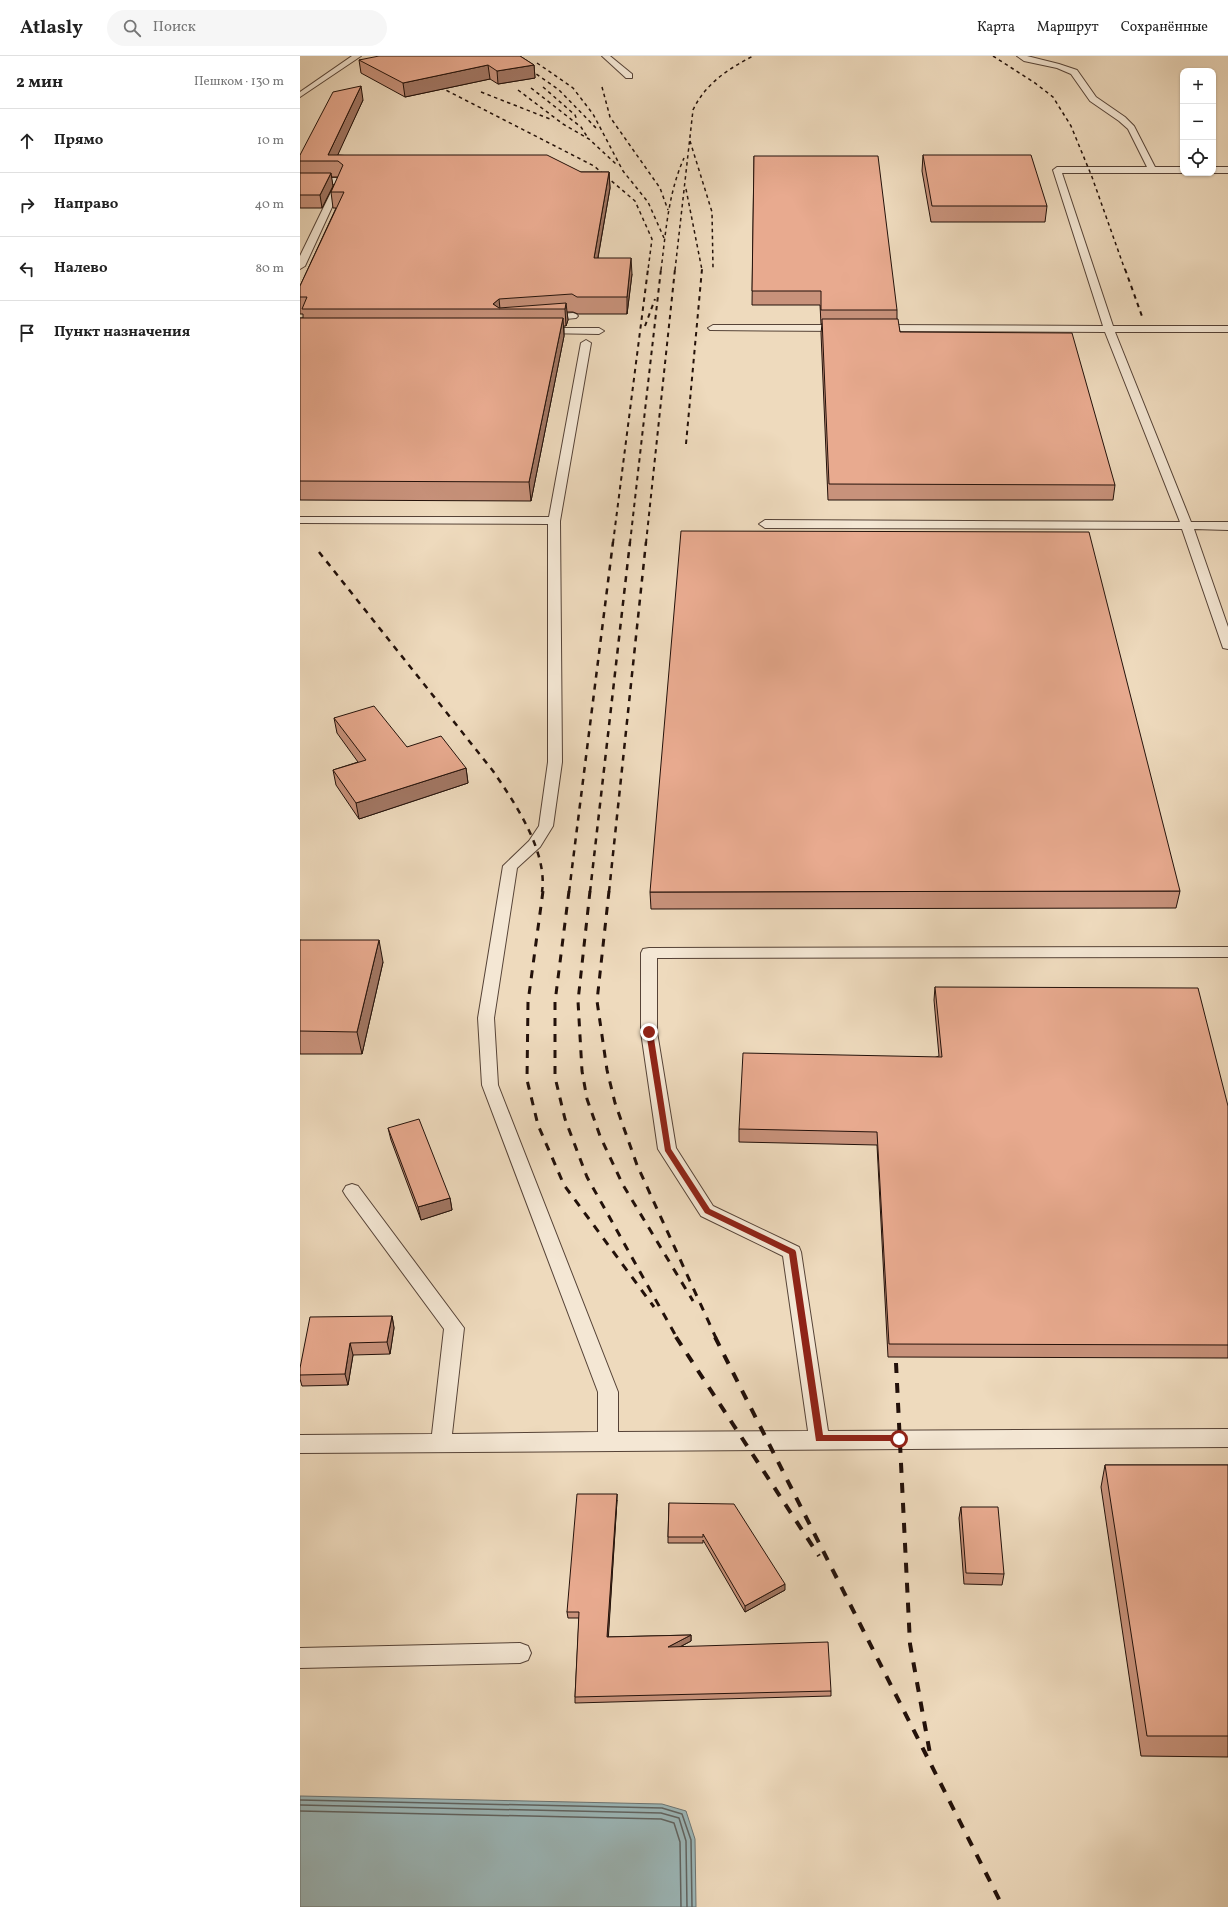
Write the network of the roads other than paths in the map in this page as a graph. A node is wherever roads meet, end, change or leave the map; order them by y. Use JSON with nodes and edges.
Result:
{"nodes":[{"id":1,"x":357,"y":56,"type":"edge"},
{"id":2,"x":606,"y":56,"type":"edge"},
{"id":3,"x":1021,"y":56,"type":"edge"},
{"id":4,"x":629,"y":76,"type":"dead end"},
{"id":5,"x":300,"y":94,"type":"edge"},
{"id":6,"x":1152,"y":170,"type":"junction"},
{"id":7,"x":1180,"y":170,"type":"edge"},
{"id":8,"x":1216,"y":170,"type":"edge"},
{"id":9,"x":1228,"y":170,"type":"edge"},
{"id":10,"x":300,"y":181,"type":"edge"},
{"id":11,"x":300,"y":264,"type":"edge"},
{"id":12,"x":573,"y":316,"type":"edge"},
{"id":13,"x":535,"y":318,"type":"edge"},
{"id":14,"x":713,"y":328,"type":"dead end"},
{"id":15,"x":856,"y":328,"type":"edge"},
{"id":16,"x":872,"y":328,"type":"edge"},
{"id":17,"x":1228,"y":329,"type":"edge"},
{"id":18,"x":536,"y":330,"type":"edge"},
{"id":19,"x":599,"y":330,"type":"dead end"},
{"id":20,"x":1110,"y":330,"type":"junction"},
{"id":21,"x":586,"y":343,"type":"dead end"},
{"id":22,"x":300,"y":520,"type":"edge"},
{"id":23,"x":554,"y":520,"type":"junction"},
{"id":24,"x":765,"y":524,"type":"dead end"},
{"id":25,"x":1187,"y":526,"type":"junction"},
{"id":26,"x":1228,"y":526,"type":"edge"},
{"id":27,"x":1228,"y":644,"type":"edge"},
{"id":28,"x":1228,"y":952,"type":"edge"},
{"id":29,"x":352,"y":1191,"type":"dead end"},
{"id":30,"x":1228,"y":1438,"type":"edge"},
{"id":31,"x":819,"y":1439,"type":"junction"},
{"id":32,"x":608,"y":1441,"type":"junction"},
{"id":33,"x":441,"y":1442,"type":"junction"},
{"id":34,"x":300,"y":1444,"type":"edge"},
{"id":35,"x":520,"y":1653,"type":"dead end"},
{"id":36,"x":300,"y":1658,"type":"edge"}],
"edges":[{"from":1,"to":5,"type":"lane"},
{"from":2,"to":4,"type":"lane"},
{"from":3,"to":6,"type":"lane"},
{"from":6,"to":7,"type":"lane"},
{"from":6,"to":20,"type":"lane"},
{"from":8,"to":9,"type":"lane"},
{"from":10,"to":11,"type":"lane"},
{"from":12,"to":13,"type":"lane"},
{"from":14,"to":15,"type":"lane"},
{"from":16,"to":20,"type":"lane"},
{"from":17,"to":20,"type":"lane"},
{"from":18,"to":19,"type":"lane"},
{"from":20,"to":25,"type":"lane"},
{"from":21,"to":23,"type":"lane"},
{"from":22,"to":23,"type":"lane"},
{"from":23,"to":32,"type":"lane"},
{"from":24,"to":25,"type":"lane"},
{"from":25,"to":26,"type":"lane"},
{"from":25,"to":27,"type":"lane"},
{"from":28,"to":31,"type":"lane"},
{"from":29,"to":33,"type":"lane"},
{"from":30,"to":31,"type":"lane"},
{"from":31,"to":32,"type":"lane"},
{"from":32,"to":33,"type":"lane"},
{"from":33,"to":34,"type":"lane"},
{"from":35,"to":36,"type":"lane"}]}
